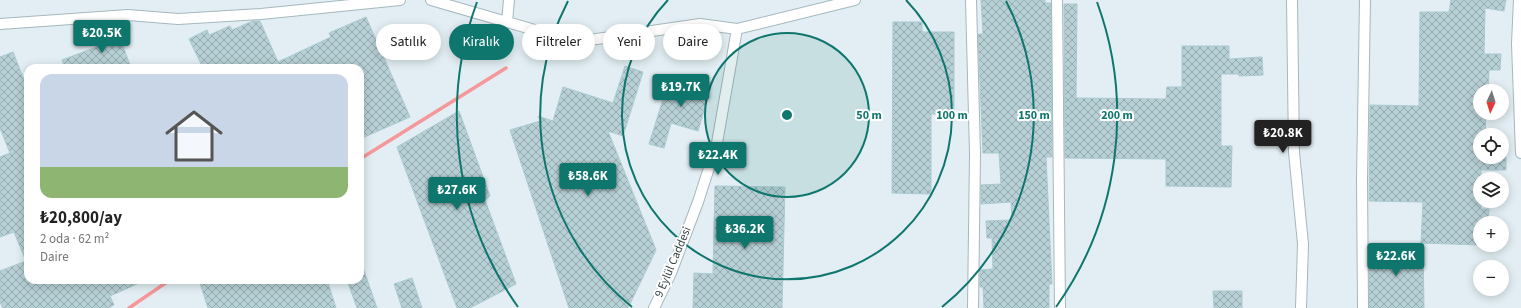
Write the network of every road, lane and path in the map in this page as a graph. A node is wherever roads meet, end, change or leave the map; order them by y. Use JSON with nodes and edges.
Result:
{"nodes":[{"id":1,"x":400,"y":0,"type":"edge"},
{"id":2,"x":430,"y":0,"type":"edge"},
{"id":3,"x":509,"y":0,"type":"edge"},
{"id":4,"x":855,"y":0,"type":"edge"},
{"id":5,"x":971,"y":0,"type":"edge"},
{"id":6,"x":1057,"y":0,"type":"edge"},
{"id":7,"x":1292,"y":0,"type":"edge"},
{"id":8,"x":1365,"y":0,"type":"edge"},
{"id":9,"x":1519,"y":0,"type":"edge"},
{"id":10,"x":507,"y":22,"type":"junction"},
{"id":11,"x":0,"y":24,"type":"edge"},
{"id":12,"x":736,"y":29,"type":"junction"},
{"id":13,"x":1521,"y":152,"type":"edge"},
{"id":14,"x":654,"y":308,"type":"edge"},
{"id":15,"x":973,"y":308,"type":"edge"},
{"id":16,"x":1060,"y":308,"type":"edge"},
{"id":17,"x":1301,"y":308,"type":"edge"},
{"id":18,"x":1363,"y":308,"type":"edge"}],
"edges":[{"from":1,"to":11,"type":"street"},
{"from":2,"to":10,"type":"street"},
{"from":3,"to":10,"type":"street"},
{"from":4,"to":12,"type":"street"},
{"from":5,"to":15,"type":"street"},
{"from":6,"to":16,"type":"street"},
{"from":7,"to":17,"type":"street"},
{"from":8,"to":18,"type":"street"},
{"from":9,"to":13,"type":"street"},
{"from":10,"to":12,"type":"street"},
{"from":12,"to":14,"type":"street","name":"9 Eylül Caddesi"}]}
